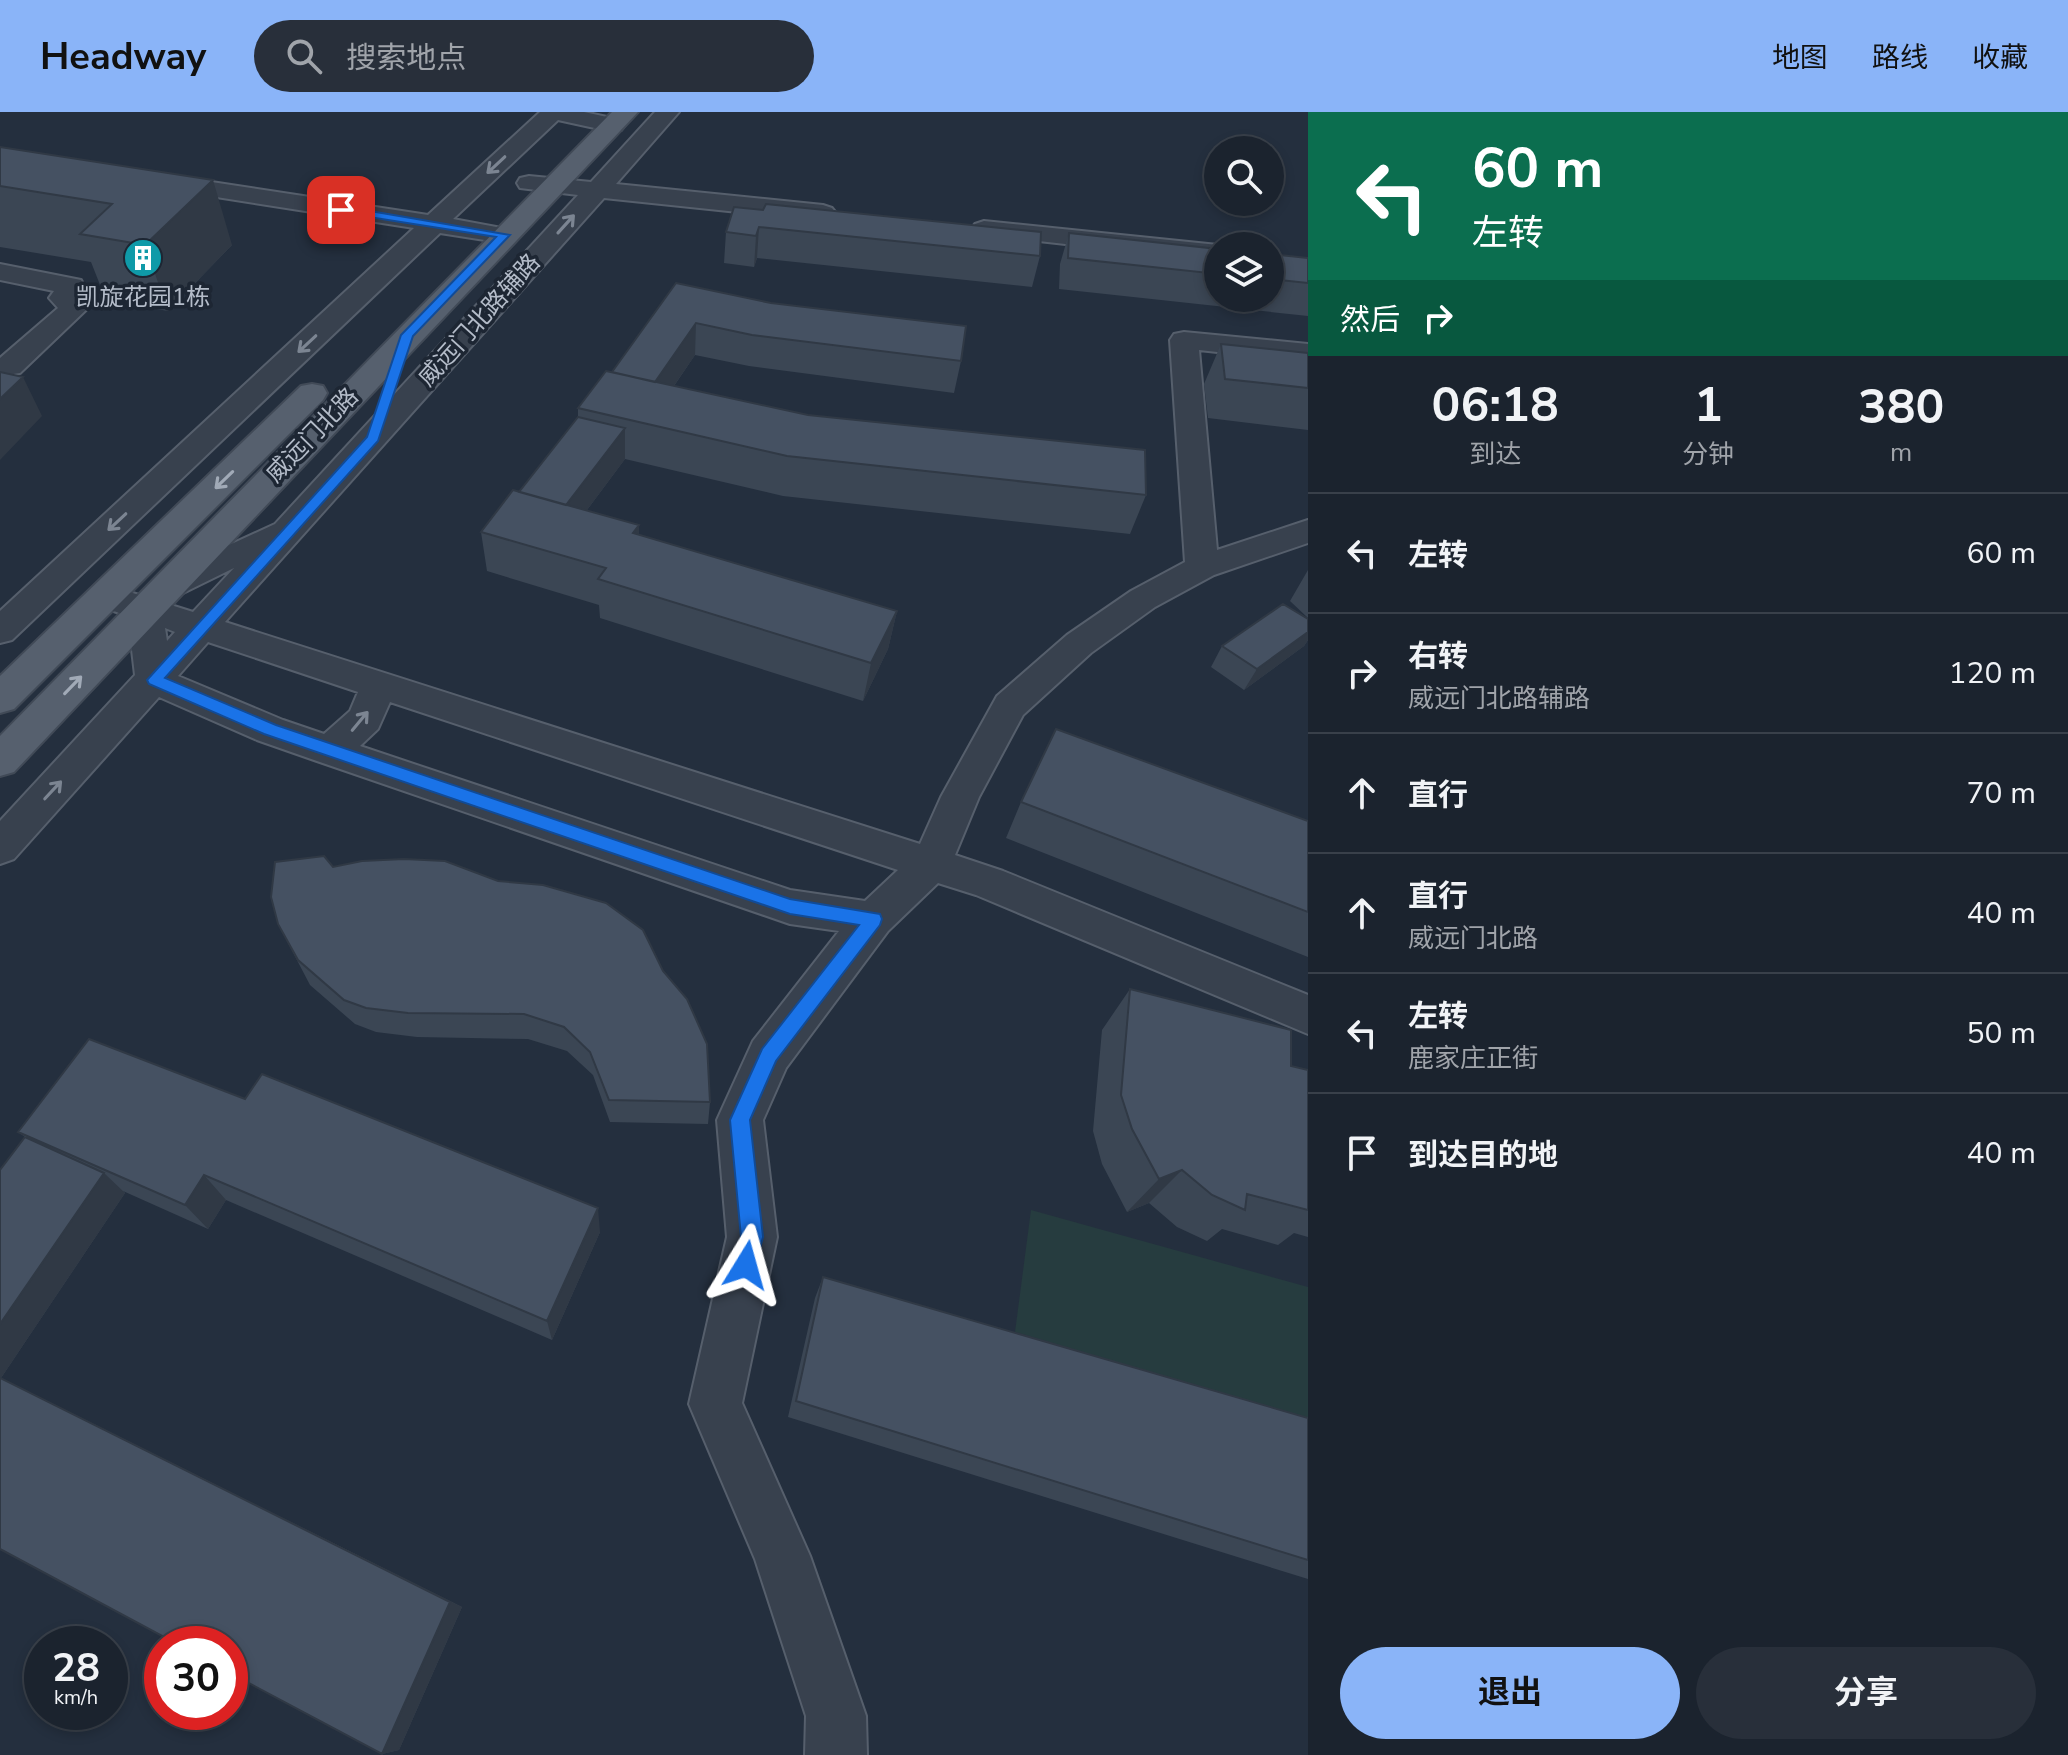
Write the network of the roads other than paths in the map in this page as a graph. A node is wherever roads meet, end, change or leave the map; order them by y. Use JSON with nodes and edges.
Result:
{"nodes":[{"id":1,"x":553,"y":112,"type":"edge"},
{"id":2,"x":668,"y":112,"type":"edge"},
{"id":3,"x":607,"y":118,"type":"edge"},
{"id":4,"x":140,"y":178,"type":"edge"},
{"id":5,"x":542,"y":184,"type":"junction"},
{"id":6,"x":597,"y":190,"type":"junction"},
{"id":7,"x":845,"y":215,"type":"edge"},
{"id":8,"x":434,"y":224,"type":"junction"},
{"id":9,"x":954,"y":226,"type":"edge"},
{"id":10,"x":491,"y":233,"type":"junction"},
{"id":11,"x":1204,"y":252,"type":"edge"},
{"id":12,"x":0,"y":272,"type":"edge"},
{"id":13,"x":407,"y":335,"type":"junction"},
{"id":14,"x":1308,"y":353,"type":"edge"},
{"id":15,"x":0,"y":367,"type":"edge"},
{"id":16,"x":318,"y":387,"type":"junction"},
{"id":17,"x":373,"y":438,"type":"junction"},
{"id":18,"x":159,"y":482,"type":"junction"},
{"id":19,"x":295,"y":526,"type":"junction"},
{"id":20,"x":1308,"y":531,"type":"edge"},
{"id":21,"x":1202,"y":567,"type":"junction"},
{"id":22,"x":106,"y":596,"type":"junction"},
{"id":23,"x":156,"y":599,"type":"junction"},
{"id":24,"x":202,"y":629,"type":"junction"},
{"id":25,"x":5,"y":630,"type":"edge"},
{"id":26,"x":154,"y":680,"type":"junction"},
{"id":27,"x":380,"y":684,"type":"junction"},
{"id":28,"x":0,"y":699,"type":"edge"},
{"id":29,"x":330,"y":751,"type":"junction"},
{"id":30,"x":0,"y":761,"type":"edge"},
{"id":31,"x":0,"y":848,"type":"edge"},
{"id":32,"x":931,"y":864,"type":"junction"},
{"id":33,"x":873,"y":919,"type":"junction"},
{"id":34,"x":1308,"y":1015,"type":"edge"},
{"id":35,"x":836,"y":1755,"type":"edge"}],
"edges":[{"from":1,"to":3,"type":"street"},
{"from":1,"to":8,"type":"street","one_way":true},
{"from":2,"to":6,"type":"street","name":"威远门北路辅路"},
{"from":3,"to":5,"type":"main road","name":"威远门北路"},
{"from":4,"to":8,"type":"street"},
{"from":5,"to":6,"type":"street"},
{"from":5,"to":10,"type":"main road","name":"威远门北路"},
{"from":6,"to":7,"type":"street"},
{"from":17,"to":6,"type":"street","name":"威远门北路辅路","one_way":true},
{"from":8,"to":10,"type":"street"},
{"from":8,"to":18,"type":"street","one_way":true},
{"from":9,"to":11,"type":"street"},
{"from":10,"to":13,"type":"main road","name":"威远门北路"},
{"from":10,"to":16,"type":"main road","name":"威远门北路"},
{"from":12,"to":15,"type":"street"},
{"from":13,"to":17,"type":"street"},
{"from":13,"to":23,"type":"main road","name":"威远门北路"},
{"from":14,"to":21,"type":"street"},
{"from":16,"to":18,"type":"street"},
{"from":16,"to":22,"type":"main road","name":"威远门北路","one_way":true},
{"from":17,"to":19,"type":"street","name":"威远门北路辅路"},
{"from":18,"to":25,"type":"street","one_way":true},
{"from":19,"to":23,"type":"street"},
{"from":19,"to":24,"type":"street","name":"威远门北路辅路"},
{"from":20,"to":21,"type":"street"},
{"from":21,"to":32,"type":"street"},
{"from":22,"to":23,"type":"street"},
{"from":22,"to":28,"type":"main road","name":"威远门北路"},
{"from":23,"to":24,"type":"street"},
{"from":23,"to":26,"type":"street"},
{"from":30,"to":23,"type":"main road","name":"威远门北路","one_way":true},
{"from":24,"to":26,"type":"street","name":"威远门北路辅路"},
{"from":24,"to":27,"type":"street"},
{"from":26,"to":29,"type":"street"},
{"from":31,"to":26,"type":"street","name":"威远门北路辅路","one_way":true},
{"from":29,"to":27,"type":"street","one_way":true},
{"from":27,"to":32,"type":"street"},
{"from":29,"to":33,"type":"street"},
{"from":32,"to":33,"type":"street"},
{"from":32,"to":34,"type":"street"},
{"from":33,"to":35,"type":"street"}]}
